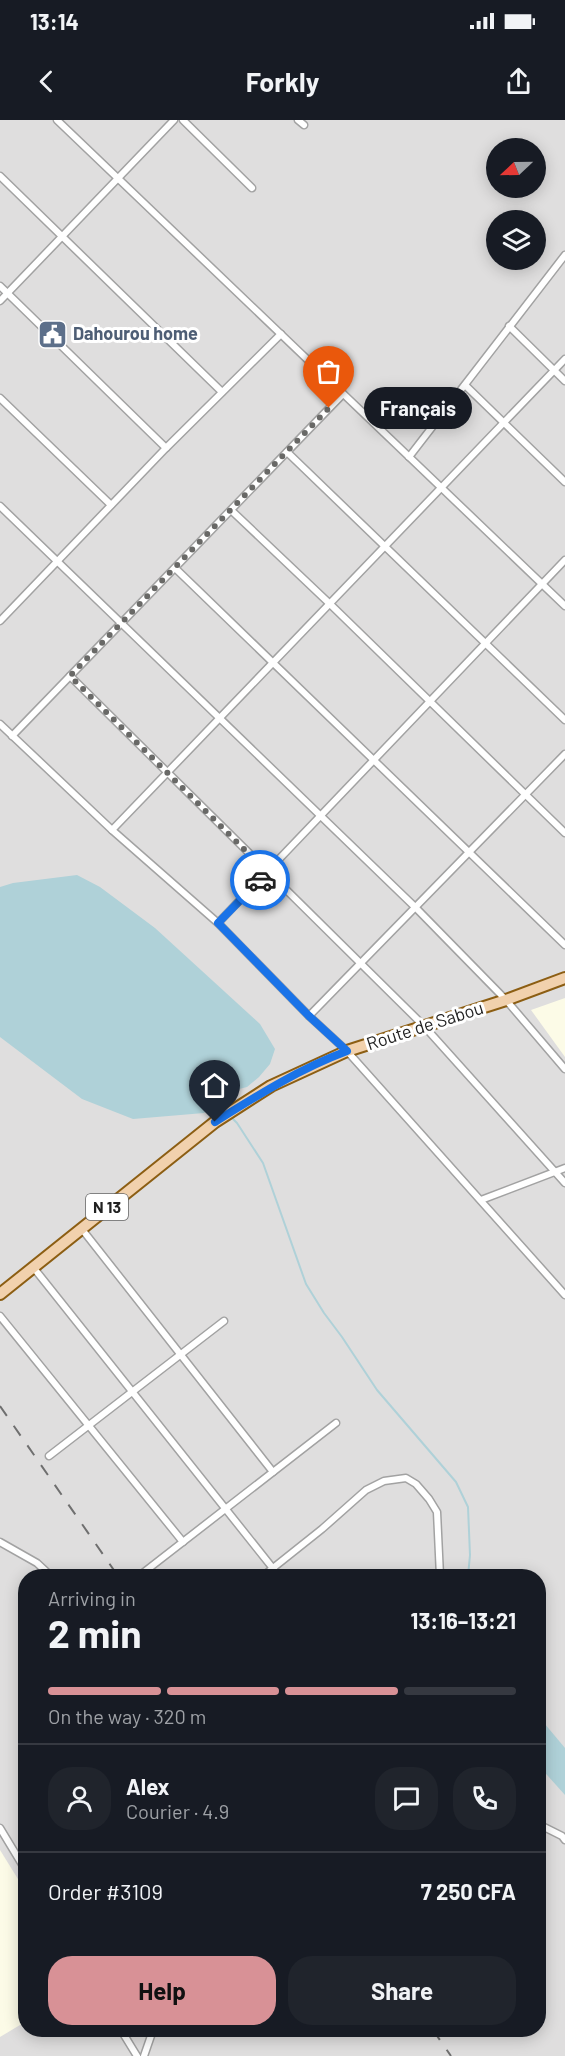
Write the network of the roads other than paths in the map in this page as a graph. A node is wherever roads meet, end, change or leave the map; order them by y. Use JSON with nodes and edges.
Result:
{"nodes":[{"id":1,"x":57,"y":120,"type":"edge"},
{"id":2,"x":174,"y":120,"type":"edge"},
{"id":3,"x":183,"y":120,"type":"edge"},
{"id":4,"x":0,"y":176,"type":"edge"},
{"id":5,"x":118,"y":179,"type":"junction"},
{"id":6,"x":252,"y":188,"type":"dead end"},
{"id":7,"x":63,"y":236,"type":"junction"},
{"id":8,"x":565,"y":255,"type":"edge"},
{"id":9,"x":562,"y":265,"type":"edge"},
{"id":10,"x":0,"y":286,"type":"edge"},
{"id":11,"x":7,"y":293,"type":"junction"},
{"id":12,"x":0,"y":301,"type":"edge"},
{"id":13,"x":509,"y":326,"type":"junction"},
{"id":14,"x":281,"y":334,"type":"junction"},
{"id":15,"x":565,"y":359,"type":"edge"},
{"id":16,"x":554,"y":370,"type":"junction"},
{"id":17,"x":565,"y":381,"type":"edge"},
{"id":18,"x":465,"y":385,"type":"junction"},
{"id":19,"x":222,"y":392,"type":"junction"},
{"id":20,"x":343,"y":394,"type":"junction"},
{"id":21,"x":0,"y":398,"type":"edge"},
{"id":22,"x":504,"y":423,"type":"junction"},
{"id":23,"x":166,"y":448,"type":"junction"},
{"id":24,"x":286,"y":452,"type":"junction"},
{"id":25,"x":409,"y":457,"type":"junction"},
{"id":26,"x":565,"y":482,"type":"edge"},
{"id":27,"x":441,"y":488,"type":"junction"},
{"id":28,"x":111,"y":505,"type":"junction"},
{"id":29,"x":0,"y":506,"type":"edge"},
{"id":30,"x":231,"y":510,"type":"junction"},
{"id":31,"x":385,"y":546,"type":"junction"},
{"id":32,"x":565,"y":560,"type":"edge"},
{"id":33,"x":57,"y":561,"type":"junction"},
{"id":34,"x":175,"y":568,"type":"junction"},
{"id":35,"x":542,"y":584,"type":"junction"},
{"id":36,"x":330,"y":604,"type":"junction"},
{"id":37,"x":565,"y":606,"type":"edge"},
{"id":38,"x":1,"y":619,"type":"edge"},
{"id":39,"x":122,"y":622,"type":"junction"},
{"id":40,"x":486,"y":644,"type":"junction"},
{"id":41,"x":274,"y":662,"type":"junction"},
{"id":42,"x":70,"y":676,"type":"junction"},
{"id":43,"x":430,"y":702,"type":"junction"},
{"id":44,"x":220,"y":718,"type":"junction"},
{"id":45,"x":565,"y":720,"type":"edge"},
{"id":46,"x":0,"y":723,"type":"edge"},
{"id":47,"x":12,"y":736,"type":"junction"},
{"id":48,"x":565,"y":754,"type":"edge"},
{"id":49,"x":374,"y":760,"type":"junction"},
{"id":50,"x":167,"y":773,"type":"junction"},
{"id":51,"x":526,"y":794,"type":"junction"},
{"id":52,"x":321,"y":816,"type":"junction"},
{"id":53,"x":112,"y":830,"type":"junction"},
{"id":54,"x":565,"y":833,"type":"edge"},
{"id":55,"x":469,"y":852,"type":"junction"},
{"id":56,"x":267,"y":872,"type":"junction"},
{"id":57,"x":415,"y":907,"type":"junction"},
{"id":58,"x":218,"y":923,"type":"junction"},
{"id":59,"x":565,"y":945,"type":"edge"},
{"id":60,"x":360,"y":963,"type":"junction"},
{"id":61,"x":565,"y":978,"type":"edge"},
{"id":62,"x":506,"y":1000,"type":"junction"},
{"id":63,"x":309,"y":1016,"type":"junction"},
{"id":64,"x":424,"y":1026,"type":"junction"},
{"id":65,"x":347,"y":1051,"type":"junction"},
{"id":66,"x":565,"y":1069,"type":"edge"},
{"id":67,"x":565,"y":1168,"type":"edge"},
{"id":68,"x":555,"y":1172,"type":"junction"},
{"id":69,"x":565,"y":1183,"type":"edge"},
{"id":70,"x":481,"y":1200,"type":"junction"},
{"id":71,"x":81,"y":1228,"type":"junction"},
{"id":72,"x":33,"y":1267,"type":"junction"},
{"id":73,"x":0,"y":1294,"type":"edge"},
{"id":74,"x":565,"y":1294,"type":"edge"},
{"id":75,"x":0,"y":1316,"type":"edge"},
{"id":76,"x":224,"y":1321,"type":"dead end"},
{"id":77,"x":180,"y":1355,"type":"junction"},
{"id":78,"x":132,"y":1392,"type":"junction"},
{"id":79,"x":336,"y":1423,"type":"dead end"},
{"id":80,"x":89,"y":1426,"type":"junction"},
{"id":81,"x":49,"y":1456,"type":"dead end"},
{"id":82,"x":273,"y":1472,"type":"junction"},
{"id":83,"x":226,"y":1509,"type":"junction"},
{"id":84,"x":0,"y":1542,"type":"edge"},
{"id":85,"x":183,"y":1542,"type":"junction"},
{"id":86,"x":273,"y":1568,"type":"joint"},
{"id":87,"x":43,"y":1569,"type":"edge"},
{"id":88,"x":148,"y":1569,"type":"edge"},
{"id":89,"x":440,"y":1569,"type":"edge"},
{"id":90,"x":0,"y":1828,"type":"edge"},
{"id":91,"x":546,"y":1828,"type":"edge"},
{"id":92,"x":565,"y":1840,"type":"edge"},
{"id":93,"x":18,"y":1858,"type":"edge"},
{"id":94,"x":125,"y":2037,"type":"edge"},
{"id":95,"x":151,"y":2037,"type":"edge"},
{"id":96,"x":137,"y":2056,"type":"edge"},
{"id":97,"x":144,"y":2056,"type":"edge"}],
"edges":[{"from":1,"to":5,"type":"street"},
{"from":2,"to":5,"type":"street"},
{"from":3,"to":6,"type":"street"},
{"from":4,"to":7,"type":"street"},
{"from":5,"to":7,"type":"street"},
{"from":5,"to":14,"type":"street"},
{"from":7,"to":11,"type":"street"},
{"from":7,"to":19,"type":"street"},
{"from":8,"to":9,"type":"street"},
{"from":9,"to":13,"type":"street"},
{"from":10,"to":11,"type":"street"},
{"from":11,"to":12,"type":"street"},
{"from":11,"to":23,"type":"street"},
{"from":13,"to":16,"type":"street"},
{"from":13,"to":18,"type":"street"},
{"from":14,"to":19,"type":"street"},
{"from":14,"to":20,"type":"street"},
{"from":15,"to":16,"type":"street"},
{"from":16,"to":17,"type":"street"},
{"from":16,"to":22,"type":"street"},
{"from":18,"to":22,"type":"street"},
{"from":18,"to":25,"type":"street"},
{"from":19,"to":23,"type":"street"},
{"from":20,"to":24,"type":"street"},
{"from":20,"to":25,"type":"street"},
{"from":21,"to":28,"type":"street"},
{"from":22,"to":26,"type":"street"},
{"from":22,"to":27,"type":"street"},
{"from":23,"to":28,"type":"street"},
{"from":24,"to":30,"type":"street"},
{"from":24,"to":31,"type":"street"},
{"from":25,"to":27,"type":"street"},
{"from":27,"to":31,"type":"street"},
{"from":27,"to":35,"type":"street"},
{"from":28,"to":33,"type":"street"},
{"from":29,"to":33,"type":"street"},
{"from":30,"to":34,"type":"street"},
{"from":30,"to":36,"type":"street"},
{"from":31,"to":36,"type":"street"},
{"from":31,"to":40,"type":"street"},
{"from":32,"to":35,"type":"street"},
{"from":33,"to":38,"type":"street"},
{"from":33,"to":39,"type":"street"},
{"from":34,"to":39,"type":"street"},
{"from":34,"to":41,"type":"street"},
{"from":35,"to":37,"type":"street"},
{"from":35,"to":40,"type":"street"},
{"from":36,"to":41,"type":"street"},
{"from":36,"to":43,"type":"street"},
{"from":39,"to":42,"type":"street"},
{"from":39,"to":44,"type":"street"},
{"from":40,"to":43,"type":"street"},
{"from":40,"to":45,"type":"street"},
{"from":41,"to":44,"type":"street"},
{"from":41,"to":49,"type":"street"},
{"from":42,"to":47,"type":"street"},
{"from":42,"to":50,"type":"street"},
{"from":43,"to":49,"type":"street"},
{"from":43,"to":51,"type":"street"},
{"from":44,"to":50,"type":"street"},
{"from":44,"to":52,"type":"street"},
{"from":46,"to":47,"type":"street"},
{"from":47,"to":53,"type":"street"},
{"from":48,"to":51,"type":"street"},
{"from":49,"to":52,"type":"street"},
{"from":49,"to":55,"type":"street"},
{"from":50,"to":53,"type":"street"},
{"from":50,"to":56,"type":"street"},
{"from":51,"to":54,"type":"street"},
{"from":51,"to":55,"type":"street"},
{"from":52,"to":56,"type":"street"},
{"from":52,"to":57,"type":"street"},
{"from":53,"to":58,"type":"street"},
{"from":55,"to":57,"type":"street"},
{"from":55,"to":59,"type":"street"},
{"from":56,"to":58,"type":"street"},
{"from":56,"to":60,"type":"street"},
{"from":57,"to":60,"type":"street"},
{"from":57,"to":62,"type":"street"},
{"from":58,"to":63,"type":"street"},
{"from":60,"to":63,"type":"street"},
{"from":60,"to":64,"type":"street"},
{"from":61,"to":62,"type":"main road","name":"Route de Sabou","number":"N 13"},
{"from":62,"to":64,"type":"main road","name":"Route de Sabou","number":"N 13"},
{"from":62,"to":66,"type":"street"},
{"from":63,"to":65,"type":"street"},
{"from":64,"to":65,"type":"main road","name":"Route de Sabou","number":"N 13"},
{"from":64,"to":68,"type":"street"},
{"from":65,"to":70,"type":"street"},
{"from":65,"to":71,"type":"main road","name":"Route de Sabou","number":"N 13"},
{"from":67,"to":68,"type":"street"},
{"from":68,"to":69,"type":"street"},
{"from":68,"to":70,"type":"street"},
{"from":70,"to":74,"type":"street"},
{"from":71,"to":72,"type":"main road","name":"Route de Sabou","number":"N 13"},
{"from":71,"to":77,"type":"street"},
{"from":72,"to":73,"type":"main road","name":"Route de Sabou","number":"N 13"},
{"from":72,"to":78,"type":"street"},
{"from":75,"to":80,"type":"street"},
{"from":76,"to":77,"type":"street"},
{"from":77,"to":78,"type":"street"},
{"from":77,"to":82,"type":"street"},
{"from":78,"to":80,"type":"street"},
{"from":78,"to":83,"type":"street"},
{"from":79,"to":82,"type":"street"},
{"from":80,"to":81,"type":"street"},
{"from":80,"to":85,"type":"street"},
{"from":82,"to":83,"type":"street"},
{"from":83,"to":85,"type":"street"},
{"from":83,"to":86,"type":"street"},
{"from":84,"to":87,"type":"street"},
{"from":85,"to":88,"type":"street"},
{"from":86,"to":89,"type":"street"},
{"from":90,"to":93,"type":"street"},
{"from":91,"to":92,"type":"street"},
{"from":94,"to":96,"type":"street"},
{"from":95,"to":97,"type":"street"}]}
